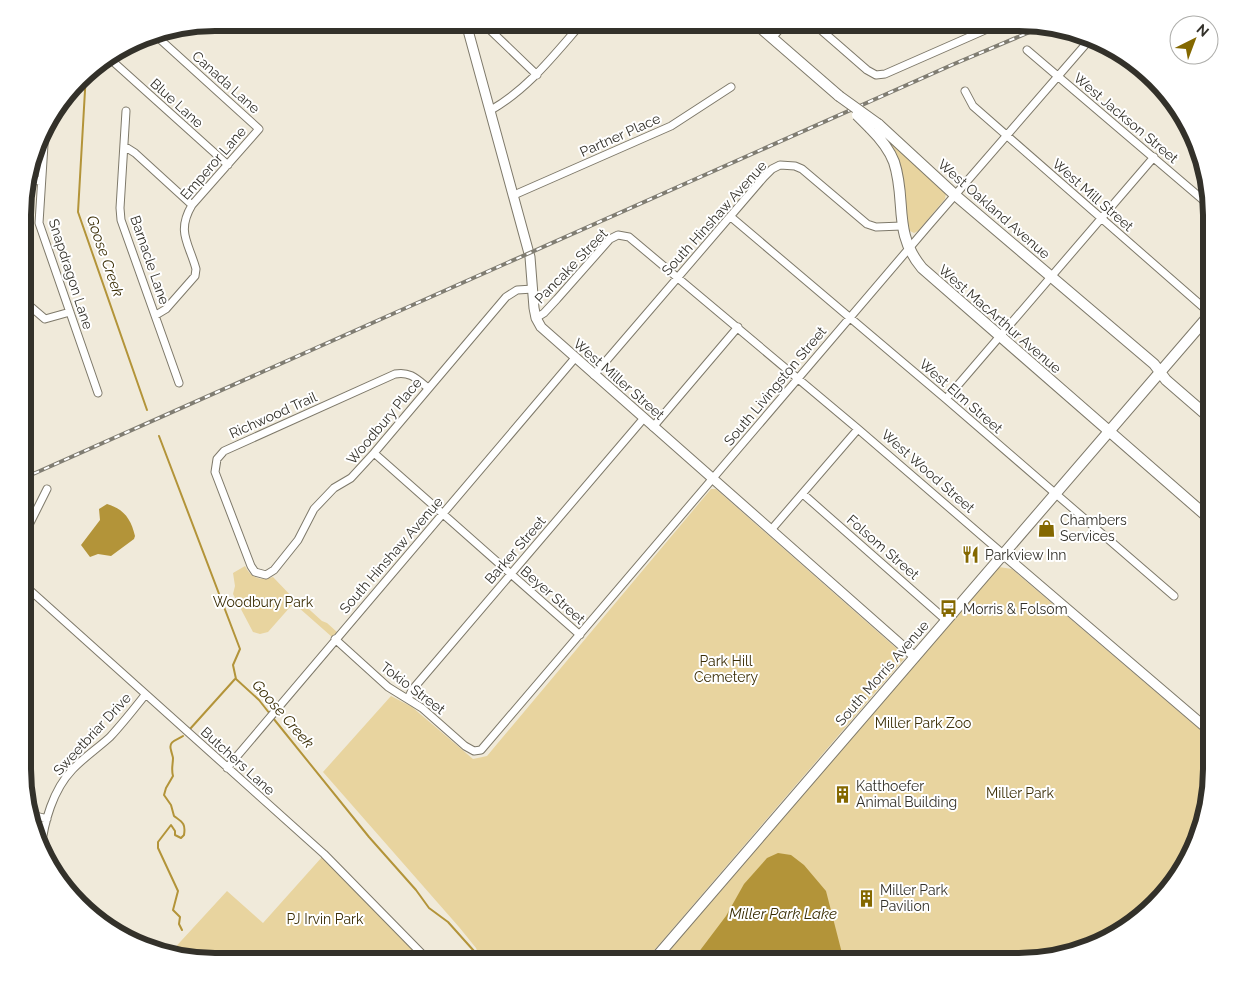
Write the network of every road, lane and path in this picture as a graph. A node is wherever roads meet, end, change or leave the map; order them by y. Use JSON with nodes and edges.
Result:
{"nodes":[{"id":1,"x":469,"y":31,"type":"edge"},
{"id":2,"x":489,"y":31,"type":"edge"},
{"id":3,"x":575,"y":31,"type":"edge"},
{"id":4,"x":764,"y":31,"type":"edge"},
{"id":5,"x":778,"y":31,"type":"edge"},
{"id":6,"x":821,"y":31,"type":"edge"},
{"id":7,"x":972,"y":31,"type":"edge"},
{"id":8,"x":981,"y":31,"type":"edge"},
{"id":9,"x":974,"y":34,"type":"junction"},
{"id":10,"x":772,"y":38,"type":"junction"},
{"id":11,"x":161,"y":40,"type":"edge"},
{"id":12,"x":1086,"y":44,"type":"edge"},
{"id":13,"x":1027,"y":50,"type":"dead end"},
{"id":14,"x":113,"y":62,"type":"edge"},
{"id":15,"x":537,"y":75,"type":"junction"},
{"id":16,"x":1058,"y":77,"type":"junction"},
{"id":17,"x":731,"y":87,"type":"dead end"},
{"id":18,"x":965,"y":91,"type":"dead end"},
{"id":19,"x":490,"y":110,"type":"junction"},
{"id":20,"x":126,"y":111,"type":"dead end"},
{"id":21,"x":874,"y":126,"type":"junction"},
{"id":22,"x":260,"y":129,"type":"joint"},
{"id":23,"x":1007,"y":136,"type":"junction"},
{"id":24,"x":124,"y":146,"type":"junction"},
{"id":25,"x":43,"y":149,"type":"edge"},
{"id":26,"x":1154,"y":158,"type":"junction"},
{"id":27,"x":228,"y":165,"type":"junction"},
{"id":28,"x":35,"y":181,"type":"edge"},
{"id":29,"x":41,"y":181,"type":"junction"},
{"id":30,"x":514,"y":195,"type":"junction"},
{"id":31,"x":955,"y":195,"type":"junction"},
{"id":32,"x":1201,"y":196,"type":"edge"},
{"id":33,"x":192,"y":205,"type":"junction"},
{"id":34,"x":731,"y":217,"type":"junction"},
{"id":35,"x":1102,"y":218,"type":"junction"},
{"id":36,"x":902,"y":226,"type":"junction"},
{"id":37,"x":625,"y":235,"type":"joint"},
{"id":38,"x":909,"y":248,"type":"junction"},
{"id":39,"x":678,"y":276,"type":"junction"},
{"id":40,"x":1052,"y":277,"type":"junction"},
{"id":41,"x":533,"y":289,"type":"junction"},
{"id":42,"x":1203,"y":306,"type":"edge"},
{"id":43,"x":31,"y":307,"type":"edge"},
{"id":44,"x":70,"y":312,"type":"junction"},
{"id":45,"x":156,"y":315,"type":"junction"},
{"id":46,"x":850,"y":317,"type":"junction"},
{"id":47,"x":536,"y":318,"type":"junction"},
{"id":48,"x":1203,"y":322,"type":"edge"},
{"id":49,"x":738,"y":327,"type":"junction"},
{"id":50,"x":1000,"y":337,"type":"junction"},
{"id":51,"x":575,"y":358,"type":"junction"},
{"id":52,"x":1160,"y":372,"type":"junction"},
{"id":53,"x":594,"y":375,"type":"junction"},
{"id":54,"x":798,"y":378,"type":"junction"},
{"id":55,"x":180,"y":383,"type":"dead end"},
{"id":56,"x":428,"y":388,"type":"junction"},
{"id":57,"x":98,"y":393,"type":"dead end"},
{"id":58,"x":946,"y":399,"type":"junction"},
{"id":59,"x":1203,"y":412,"type":"edge"},
{"id":60,"x":644,"y":418,"type":"junction"},
{"id":61,"x":653,"y":427,"type":"junction"},
{"id":62,"x":858,"y":428,"type":"junction"},
{"id":63,"x":1108,"y":431,"type":"junction"},
{"id":64,"x":374,"y":454,"type":"junction"},
{"id":65,"x":713,"y":479,"type":"junction"},
{"id":66,"x":46,"y":489,"type":"dead end"},
{"id":67,"x":1055,"y":493,"type":"junction"},
{"id":68,"x":803,"y":494,"type":"junction"},
{"id":69,"x":1203,"y":513,"type":"edge"},
{"id":70,"x":443,"y":515,"type":"junction"},
{"id":71,"x":31,"y":522,"type":"edge"},
{"id":72,"x":771,"y":530,"type":"junction"},
{"id":73,"x":1003,"y":554,"type":"junction"},
{"id":74,"x":510,"y":574,"type":"junction"},
{"id":75,"x":260,"y":575,"type":"joint"},
{"id":76,"x":31,"y":591,"type":"edge"},
{"id":77,"x":1174,"y":596,"type":"dead end"},
{"id":78,"x":946,"y":620,"type":"junction"},
{"id":79,"x":580,"y":635,"type":"junction"},
{"id":80,"x":335,"y":640,"type":"junction"},
{"id":81,"x":915,"y":657,"type":"junction"},
{"id":82,"x":145,"y":695,"type":"junction"},
{"id":83,"x":408,"y":699,"type":"junction"},
{"id":84,"x":1203,"y":725,"type":"edge"},
{"id":85,"x":478,"y":752,"type":"joint"},
{"id":86,"x":227,"y":768,"type":"junction"},
{"id":87,"x":38,"y":817,"type":"edge"},
{"id":88,"x":47,"y":819,"type":"junction"},
{"id":89,"x":44,"y":835,"type":"edge"},
{"id":90,"x":422,"y":953,"type":"edge"},
{"id":91,"x":660,"y":953,"type":"edge"}],
"edges":[{"from":1,"to":19,"type":"street"},
{"from":2,"to":15,"type":"street"},
{"from":3,"to":15,"type":"street"},
{"from":4,"to":10,"type":"main road"},
{"from":5,"to":10,"type":"street"},
{"from":6,"to":9,"type":"street"},
{"from":7,"to":9,"type":"street"},
{"from":8,"to":9,"type":"street"},
{"from":10,"to":21,"type":"main road","name":"West MacArthur Avenue","bridge":true},
{"from":11,"to":22,"type":"street","name":"Canada Lane"},
{"from":12,"to":16,"type":"street","name":"South Livingston Street"},
{"from":13,"to":16,"type":"street","name":"West Jackson Street"},
{"from":14,"to":27,"type":"street","name":"Blue Lane"},
{"from":15,"to":19,"type":"street"},
{"from":16,"to":23,"type":"street","name":"South Livingston Street"},
{"from":16,"to":26,"type":"street","name":"West Jackson Street"},
{"from":17,"to":30,"type":"street","name":"Partner Place"},
{"from":18,"to":23,"type":"street","name":"West Mill Street"},
{"from":19,"to":30,"type":"street"},
{"from":20,"to":24,"type":"street","name":"Barnacle Lane"},
{"from":21,"to":31,"type":"main road","name":"West Oakland Avenue"},
{"from":21,"to":36,"type":"main road","name":"West MacArthur Avenue"},
{"from":22,"to":27,"type":"street","name":"Emperor Lane"},
{"from":23,"to":31,"type":"street","name":"South Livingston Street"},
{"from":23,"to":35,"type":"street","name":"West Mill Street"},
{"from":24,"to":33,"type":"street"},
{"from":24,"to":45,"type":"street","name":"Barnacle Lane"},
{"from":25,"to":29,"type":"street","name":"Snapdragon Lane"},
{"from":26,"to":32,"type":"street","name":"West Jackson Street"},
{"from":26,"to":35,"type":"street"},
{"from":27,"to":33,"type":"street","name":"Emperor Lane"},
{"from":28,"to":29,"type":"street"},
{"from":29,"to":44,"type":"street","name":"Snapdragon Lane"},
{"from":30,"to":41,"type":"street"},
{"from":31,"to":38,"type":"street","name":"South Livingston Street"},
{"from":31,"to":40,"type":"main road","name":"West Oakland Avenue"},
{"from":33,"to":45,"type":"street","name":"Emperor Lane"},
{"from":34,"to":36,"type":"street","name":"South Hinshaw Avenue"},
{"from":34,"to":39,"type":"street","name":"South Hinshaw Avenue"},
{"from":34,"to":46,"type":"street","name":"West Elm Street"},
{"from":35,"to":40,"type":"street"},
{"from":35,"to":42,"type":"street","name":"West Mill Street"},
{"from":36,"to":38,"type":"main road","name":"West MacArthur Avenue"},
{"from":37,"to":39,"type":"street","name":"West Wood Street"},
{"from":37,"to":47,"type":"street","name":"Pancake Street"},
{"from":38,"to":46,"type":"street","name":"South Livingston Street"},
{"from":38,"to":50,"type":"main road","name":"West MacArthur Avenue"},
{"from":39,"to":49,"type":"street","name":"West Wood Street"},
{"from":39,"to":53,"type":"street","name":"South Hinshaw Avenue"},
{"from":40,"to":50,"type":"street"},
{"from":40,"to":52,"type":"main road","name":"West Oakland Avenue"},
{"from":41,"to":47,"type":"street"},
{"from":41,"to":56,"type":"street","name":"Woodbury Place"},
{"from":43,"to":44,"type":"street"},
{"from":44,"to":57,"type":"street","name":"Snapdragon Lane"},
{"from":45,"to":55,"type":"street","name":"Barnacle Lane"},
{"from":46,"to":54,"type":"street","name":"South Livingston Street"},
{"from":46,"to":58,"type":"street","name":"West Elm Street"},
{"from":47,"to":51,"type":"street","name":"West Miller Street"},
{"from":48,"to":52,"type":"main road","name":"South Morris Avenue"},
{"from":49,"to":54,"type":"street","name":"West Wood Street"},
{"from":49,"to":61,"type":"street"},
{"from":50,"to":58,"type":"street"},
{"from":50,"to":63,"type":"main road","name":"West MacArthur Avenue"},
{"from":51,"to":53,"type":"street","name":"West Miller Street"},
{"from":51,"to":70,"type":"street","name":"South Hinshaw Avenue"},
{"from":52,"to":59,"type":"main road","name":"West Oakland Avenue"},
{"from":52,"to":63,"type":"main road","name":"South Morris Avenue"},
{"from":53,"to":60,"type":"street","name":"West Miller Street"},
{"from":54,"to":62,"type":"street","name":"West Wood Street"},
{"from":54,"to":65,"type":"street","name":"South Livingston Street"},
{"from":56,"to":64,"type":"street","name":"Woodbury Place"},
{"from":56,"to":75,"type":"street","name":"Richwood Trail"},
{"from":58,"to":67,"type":"street","name":"West Elm Street"},
{"from":60,"to":61,"type":"street","name":"West Miller Street"},
{"from":60,"to":74,"type":"street","name":"Barker Street"},
{"from":61,"to":65,"type":"street","name":"West Miller Street"},
{"from":62,"to":68,"type":"street"},
{"from":62,"to":73,"type":"street","name":"West Wood Street"},
{"from":63,"to":67,"type":"main road","name":"South Morris Avenue"},
{"from":63,"to":69,"type":"main road","name":"West MacArthur Avenue"},
{"from":64,"to":70,"type":"street","name":"Beyer Street"},
{"from":64,"to":75,"type":"street","name":"Woodbury Place"},
{"from":65,"to":72,"type":"street","name":"West Miller Street"},
{"from":65,"to":79,"type":"street","name":"South Livingston Street"},
{"from":66,"to":71,"type":"street"},
{"from":67,"to":73,"type":"main road","name":"South Morris Avenue"},
{"from":67,"to":77,"type":"street","name":"West Elm Street"},
{"from":68,"to":72,"type":"street"},
{"from":68,"to":78,"type":"street","name":"Folsom Street"},
{"from":70,"to":74,"type":"street","name":"Beyer Street"},
{"from":70,"to":80,"type":"street","name":"South Hinshaw Avenue"},
{"from":72,"to":81,"type":"street","name":"West Miller Street"},
{"from":73,"to":78,"type":"main road","name":"South Morris Avenue"},
{"from":73,"to":84,"type":"street","name":"West Wood Street"},
{"from":74,"to":79,"type":"street","name":"Beyer Street"},
{"from":74,"to":83,"type":"street","name":"Barker Street"},
{"from":76,"to":82,"type":"street","name":"Butchers Lane"},
{"from":78,"to":81,"type":"main road","name":"South Morris Avenue"},
{"from":79,"to":85,"type":"street","name":"South Livingston Street"},
{"from":80,"to":83,"type":"street","name":"Tokio Street"},
{"from":80,"to":86,"type":"street","name":"South Hinshaw Avenue"},
{"from":81,"to":91,"type":"main road","name":"South Morris Avenue"},
{"from":82,"to":86,"type":"street","name":"Butchers Lane"},
{"from":82,"to":88,"type":"street","name":"Sweetbriar Drive"},
{"from":83,"to":85,"type":"street","name":"Tokio Street"},
{"from":86,"to":90,"type":"street","name":"Butchers Lane"},
{"from":87,"to":88,"type":"street"},
{"from":88,"to":89,"type":"street","name":"Sweetbriar Drive"}]}
